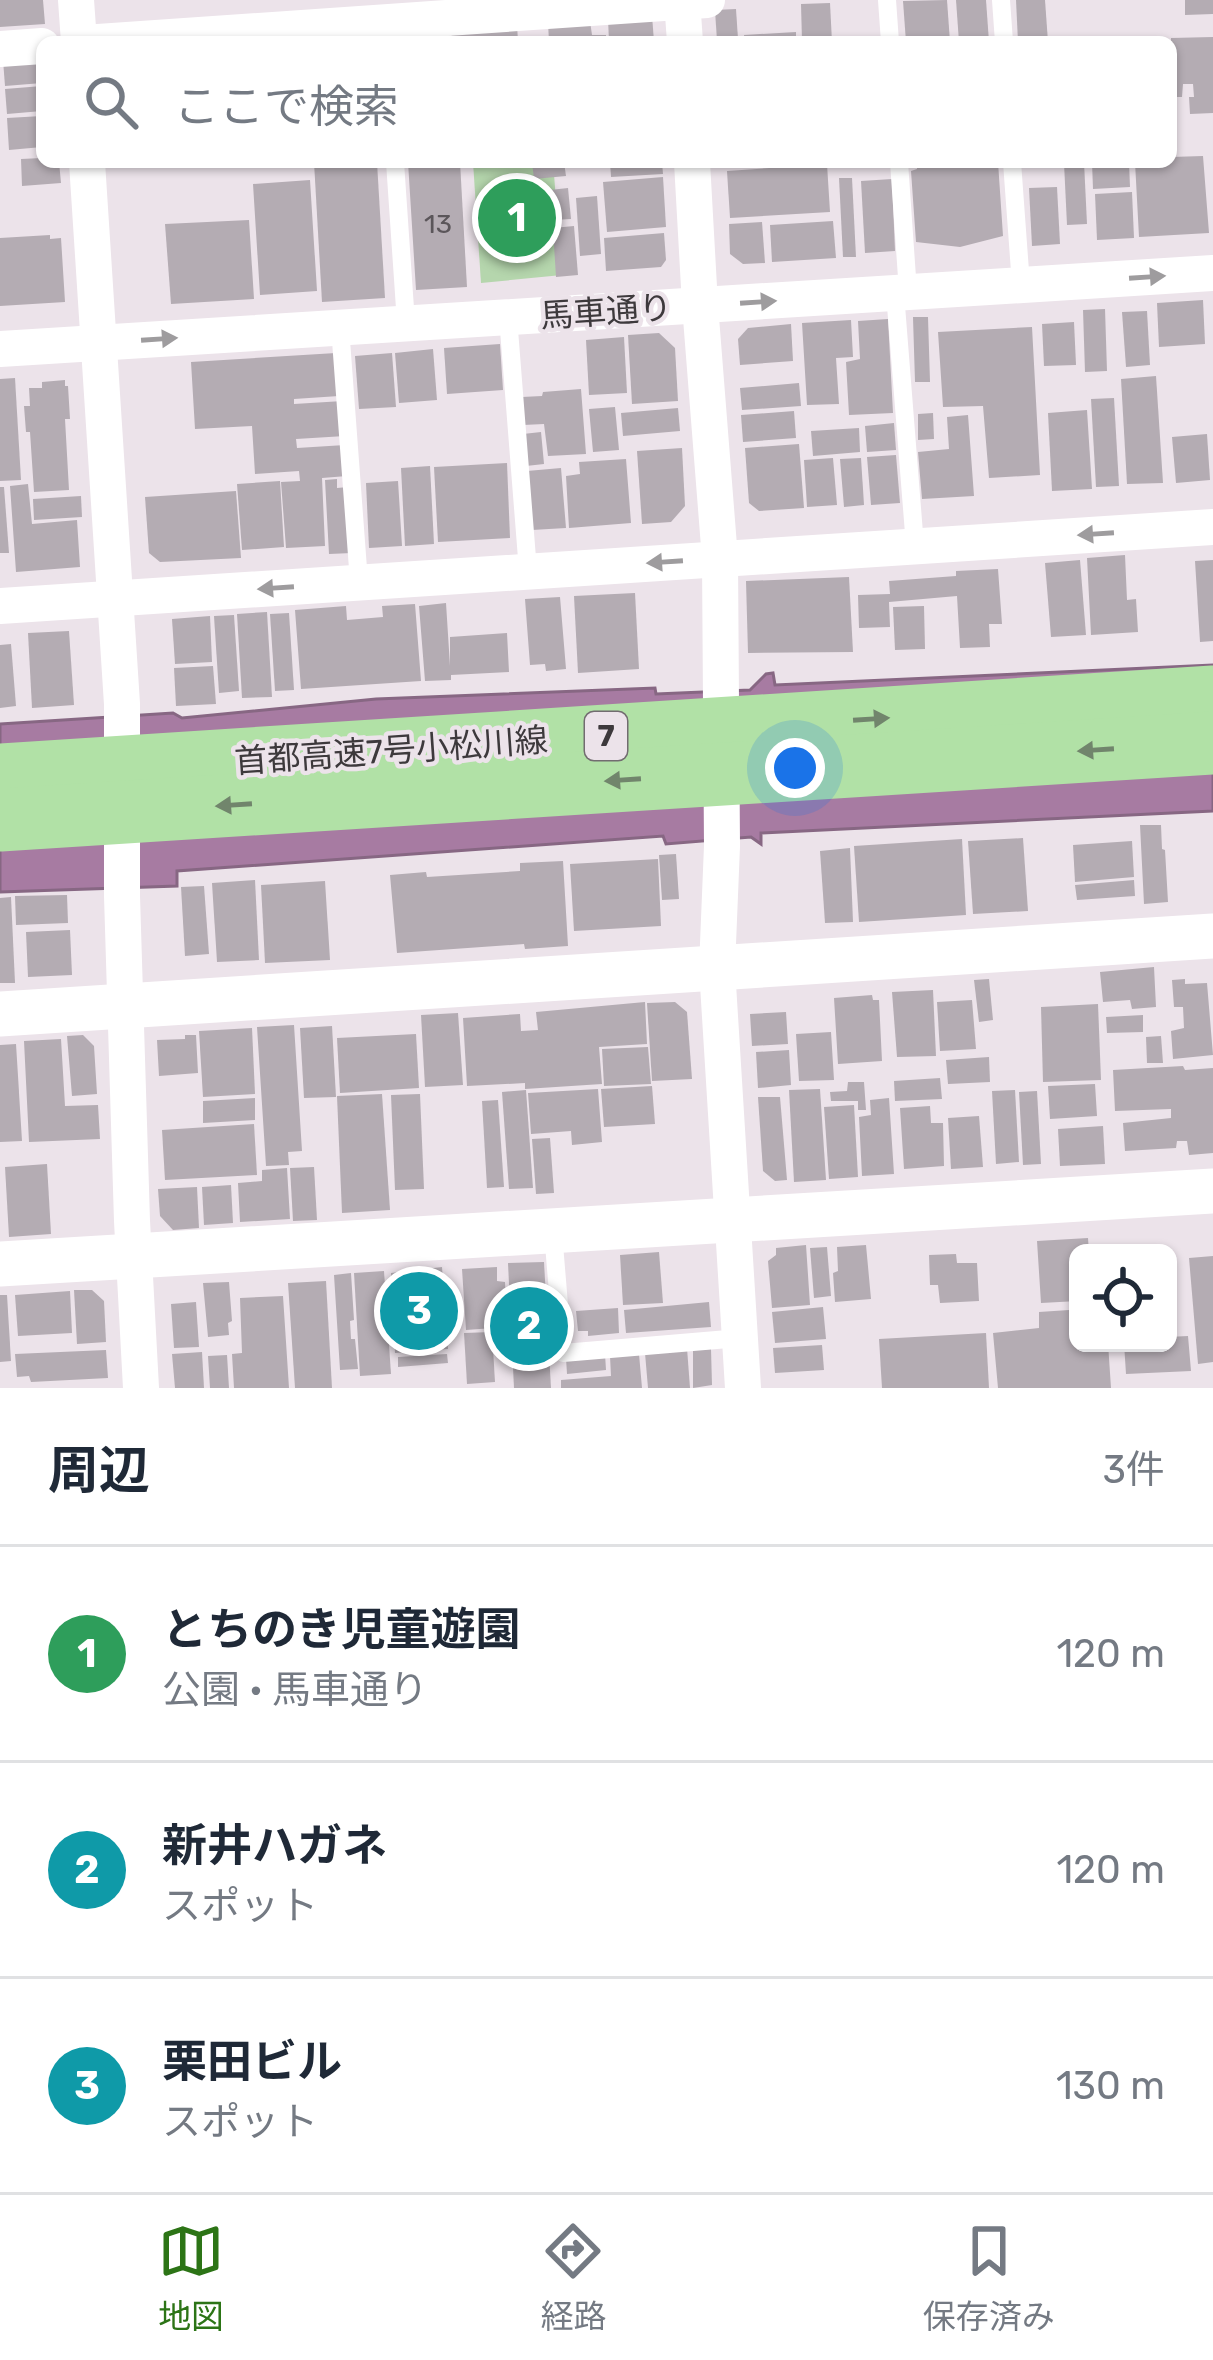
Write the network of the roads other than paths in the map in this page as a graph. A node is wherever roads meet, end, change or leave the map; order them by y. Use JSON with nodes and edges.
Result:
{"nodes":[{"id":1,"x":76,"y":0,"type":"edge"},
{"id":2,"x":887,"y":0,"type":"edge"},
{"id":3,"x":1001,"y":0,"type":"edge"},
{"id":4,"x":690,"y":1,"type":"edge"},
{"id":5,"x":386,"y":32,"type":"edge"},
{"id":6,"x":79,"y":36,"type":"edge"},
{"id":7,"x":271,"y":36,"type":"edge"},
{"id":8,"x":686,"y":36,"type":"edge"},
{"id":9,"x":890,"y":36,"type":"edge"},
{"id":10,"x":1004,"y":36,"type":"edge"},
{"id":11,"x":36,"y":46,"type":"edge"},
{"id":12,"x":0,"y":49,"type":"edge"},
{"id":13,"x":87,"y":168,"type":"edge"},
{"id":14,"x":395,"y":168,"type":"edge"},
{"id":15,"x":692,"y":168,"type":"edge"},
{"id":16,"x":899,"y":168,"type":"edge"},
{"id":17,"x":1012,"y":168,"type":"edge"},
{"id":18,"x":1213,"y":273,"type":"edge"},
{"id":19,"x":1021,"y":285,"type":"junction"},
{"id":20,"x":901,"y":292,"type":"junction"},
{"id":21,"x":700,"y":305,"type":"junction"},
{"id":22,"x":508,"y":317,"type":"junction"},
{"id":23,"x":406,"y":323,"type":"junction"},
{"id":24,"x":340,"y":327,"type":"junction"},
{"id":25,"x":99,"y":343,"type":"junction"},
{"id":26,"x":0,"y":349,"type":"edge"},
{"id":27,"x":1213,"y":526,"type":"edge"},
{"id":28,"x":915,"y":546,"type":"junction"},
{"id":29,"x":720,"y":559,"type":"junction"},
{"id":30,"x":527,"y":572,"type":"junction"},
{"id":31,"x":358,"y":582,"type":"junction"},
{"id":32,"x":117,"y":598,"type":"junction"},
{"id":33,"x":0,"y":606,"type":"edge"},
{"id":34,"x":1213,"y":697,"type":"edge"},
{"id":35,"x":1213,"y":743,"type":"edge"},
{"id":36,"x":0,"y":775,"type":"edge"},
{"id":37,"x":0,"y":820,"type":"edge"},
{"id":38,"x":1213,"y":936,"type":"edge"},
{"id":39,"x":717,"y":968,"type":"junction"},
{"id":40,"x":125,"y":1006,"type":"junction"},
{"id":41,"x":0,"y":1014,"type":"edge"},
{"id":42,"x":1213,"y":1191,"type":"edge"},
{"id":43,"x":731,"y":1221,"type":"junction"},
{"id":44,"x":553,"y":1232,"type":"junction"},
{"id":45,"x":134,"y":1256,"type":"junction"},
{"id":46,"x":0,"y":1264,"type":"edge"},
{"id":47,"x":740,"y":1338,"type":"junction"},
{"id":48,"x":141,"y":1388,"type":"edge"},
{"id":49,"x":743,"y":1388,"type":"edge"}],
"edges":[{"from":1,"to":6,"type":"street"},
{"from":2,"to":9,"type":"lane"},
{"from":3,"to":10,"type":"lane"},
{"from":4,"to":5,"type":"street"},
{"from":4,"to":8,"type":"street"},
{"from":5,"to":7,"type":"street"},
{"from":11,"to":12,"type":"street"},
{"from":13,"to":25,"type":"street"},
{"from":14,"to":23,"type":"lane"},
{"from":15,"to":21,"type":"street"},
{"from":16,"to":20,"type":"lane"},
{"from":17,"to":19,"type":"lane"},
{"from":19,"to":18,"type":"street","name":"馬車通り","one_way":true},
{"from":19,"to":20,"type":"street","name":"馬車通り"},
{"from":21,"to":20,"type":"street","name":"馬車通り","one_way":true},
{"from":20,"to":28,"type":"lane"},
{"from":21,"to":22,"type":"street","name":"馬車通り"},
{"from":21,"to":29,"type":"street"},
{"from":22,"to":23,"type":"street","name":"馬車通り"},
{"from":22,"to":30,"type":"lane"},
{"from":23,"to":24,"type":"street","name":"馬車通り"},
{"from":25,"to":24,"type":"street","name":"馬車通り","one_way":true},
{"from":24,"to":31,"type":"lane"},
{"from":25,"to":26,"type":"street","name":"馬車通り"},
{"from":25,"to":32,"type":"street"},
{"from":27,"to":28,"type":"street","one_way":true},
{"from":28,"to":29,"type":"street"},
{"from":29,"to":30,"type":"street","one_way":true},
{"from":29,"to":39,"type":"street"},
{"from":30,"to":31,"type":"street"},
{"from":31,"to":32,"type":"street","one_way":true},
{"from":32,"to":33,"type":"street"},
{"from":32,"to":40,"type":"street"},
{"from":36,"to":34,"type":"highway","name":"首都高速7号小松川線","number":"7","one_way":true},
{"from":35,"to":37,"type":"highway","name":"首都高速7号小松川線","number":"7","one_way":true},
{"from":38,"to":39,"type":"street"},
{"from":39,"to":40,"type":"street"},
{"from":39,"to":43,"type":"street"},
{"from":40,"to":41,"type":"street"},
{"from":40,"to":45,"type":"street"},
{"from":42,"to":43,"type":"street"},
{"from":43,"to":44,"type":"street"},
{"from":43,"to":47,"type":"street"},
{"from":44,"to":45,"type":"street"},
{"from":44,"to":47,"type":"lane"},
{"from":45,"to":46,"type":"street"},
{"from":45,"to":48,"type":"street"},
{"from":47,"to":49,"type":"street"}]}
